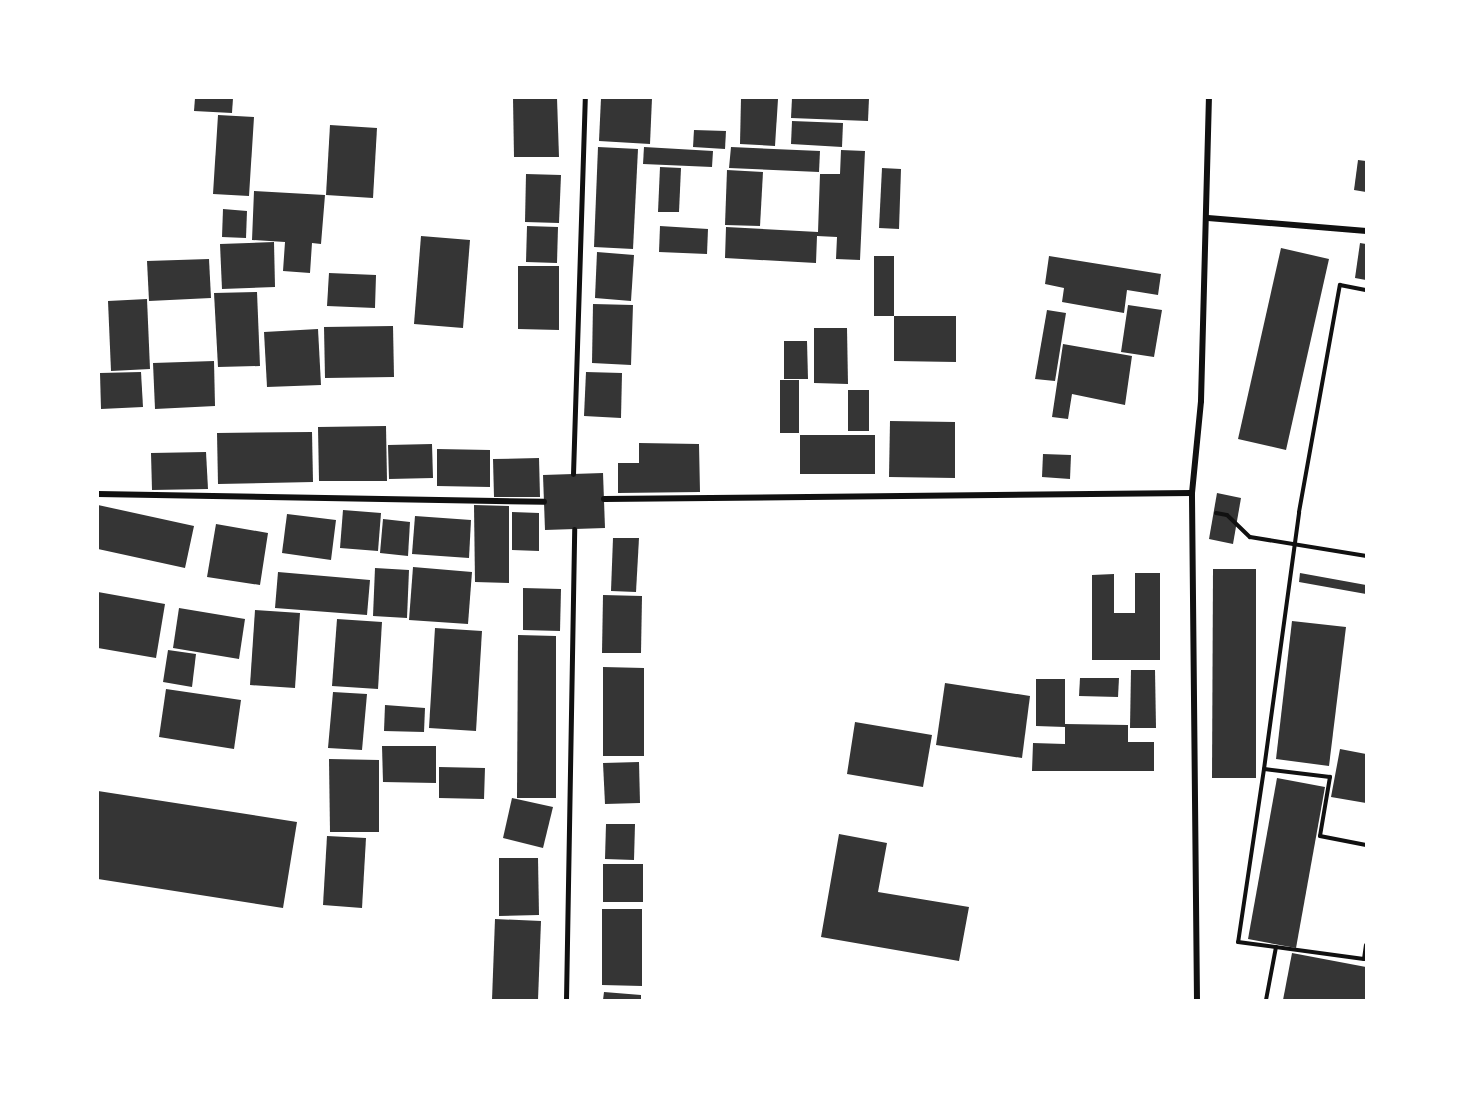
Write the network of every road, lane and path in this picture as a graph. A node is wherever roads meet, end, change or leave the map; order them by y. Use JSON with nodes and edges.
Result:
{"nodes":[{"id":1,"x":585,"y":98,"type":"edge"},
{"id":2,"x":1209,"y":98,"type":"edge"},
{"id":3,"x":1208,"y":218,"type":"junction"},
{"id":4,"x":1366,"y":231,"type":"edge"},
{"id":5,"x":1366,"y":290,"type":"edge"},
{"id":6,"x":573,"y":474,"type":"dead end"},
{"id":7,"x":1192,"y":493,"type":"junction"},
{"id":8,"x":98,"y":494,"type":"edge"},
{"id":9,"x":604,"y":500,"type":"dead end"},
{"id":10,"x":543,"y":502,"type":"dead end"},
{"id":11,"x":1192,"y":507,"type":"junction"},
{"id":12,"x":574,"y":529,"type":"dead end"},
{"id":13,"x":1294,"y":545,"type":"junction"},
{"id":14,"x":1366,"y":556,"type":"edge"},
{"id":15,"x":1264,"y":769,"type":"junction"},
{"id":16,"x":1366,"y":845,"type":"edge"},
{"id":17,"x":1366,"y":945,"type":"edge"},
{"id":18,"x":1276,"y":947,"type":"junction"},
{"id":19,"x":566,"y":1000,"type":"edge"},
{"id":20,"x":1197,"y":1000,"type":"edge"},
{"id":21,"x":1266,"y":1000,"type":"edge"}],
"edges":[{"from":1,"to":6,"type":"street"},
{"from":2,"to":3,"type":"street"},
{"from":3,"to":4,"type":"street"},
{"from":3,"to":7,"type":"street"},
{"from":5,"to":13,"type":"path"},
{"from":7,"to":9,"type":"street"},
{"from":7,"to":11,"type":"street"},
{"from":8,"to":10,"type":"street"},
{"from":11,"to":13,"type":"path"},
{"from":11,"to":20,"type":"street"},
{"from":12,"to":19,"type":"street"},
{"from":13,"to":14,"type":"path"},
{"from":13,"to":15,"type":"path"},
{"from":15,"to":16,"type":"path"},
{"from":15,"to":18,"type":"path"},
{"from":17,"to":18,"type":"path"},
{"from":18,"to":21,"type":"path"}]}
